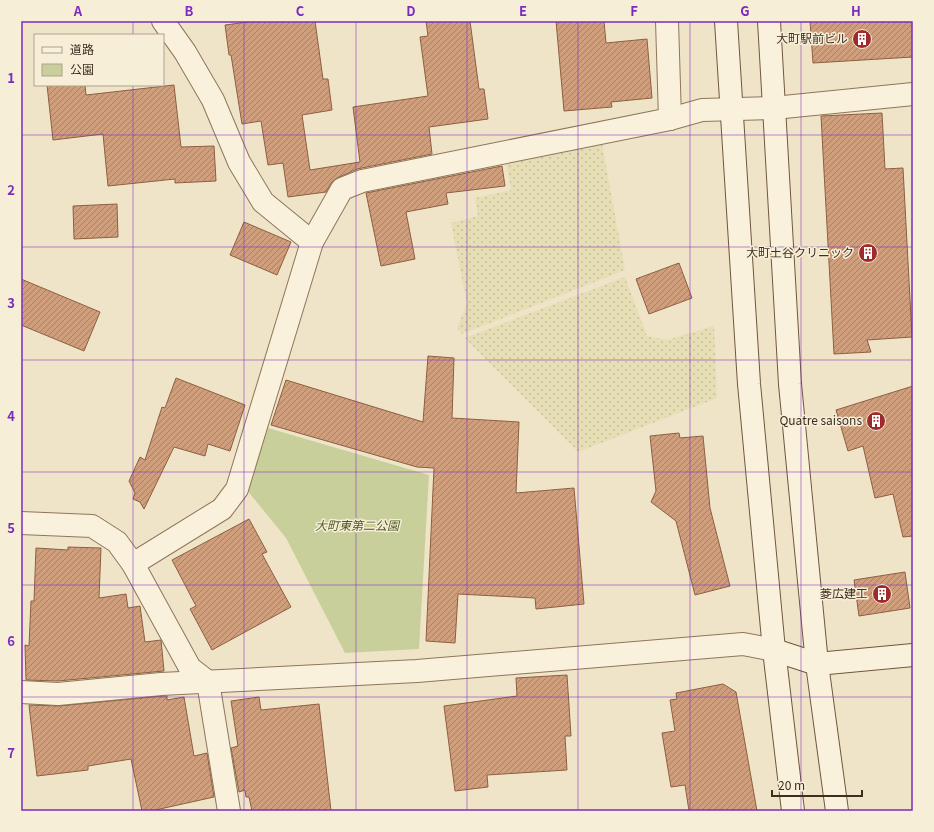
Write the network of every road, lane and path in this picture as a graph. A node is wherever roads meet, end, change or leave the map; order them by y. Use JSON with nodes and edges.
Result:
{"nodes":[{"id":1,"x":163,"y":21,"type":"edge"},
{"id":2,"x":667,"y":21,"type":"edge"},
{"id":3,"x":726,"y":21,"type":"edge"},
{"id":4,"x":769,"y":21,"type":"edge"},
{"id":5,"x":913,"y":94,"type":"edge"},
{"id":6,"x":774,"y":108,"type":"junction"},
{"id":7,"x":732,"y":110,"type":"junction"},
{"id":8,"x":670,"y":119,"type":"junction"},
{"id":9,"x":312,"y":242,"type":"junction"},
{"id":10,"x":21,"y":523,"type":"edge"},
{"id":11,"x":133,"y":564,"type":"junction"},
{"id":12,"x":774,"y":650,"type":"junction"},
{"id":13,"x":913,"y":655,"type":"edge"},
{"id":14,"x":817,"y":664,"type":"junction"},
{"id":15,"x":208,"y":682,"type":"junction"},
{"id":16,"x":21,"y":692,"type":"edge"},
{"id":17,"x":229,"y":811,"type":"edge"},
{"id":18,"x":793,"y":811,"type":"edge"},
{"id":19,"x":837,"y":811,"type":"edge"}],
"edges":[{"from":1,"to":9,"type":"street"},
{"from":2,"to":8,"type":"street"},
{"from":3,"to":7,"type":"street"},
{"from":4,"to":6,"type":"street"},
{"from":5,"to":6,"type":"street"},
{"from":6,"to":7,"type":"street"},
{"from":6,"to":14,"type":"street"},
{"from":7,"to":8,"type":"street"},
{"from":7,"to":12,"type":"street"},
{"from":8,"to":9,"type":"street"},
{"from":9,"to":11,"type":"street"},
{"from":10,"to":11,"type":"street"},
{"from":11,"to":15,"type":"street"},
{"from":12,"to":14,"type":"street"},
{"from":12,"to":15,"type":"street"},
{"from":12,"to":18,"type":"street"},
{"from":13,"to":14,"type":"street"},
{"from":14,"to":19,"type":"street"},
{"from":15,"to":16,"type":"street"},
{"from":15,"to":17,"type":"street"}]}
